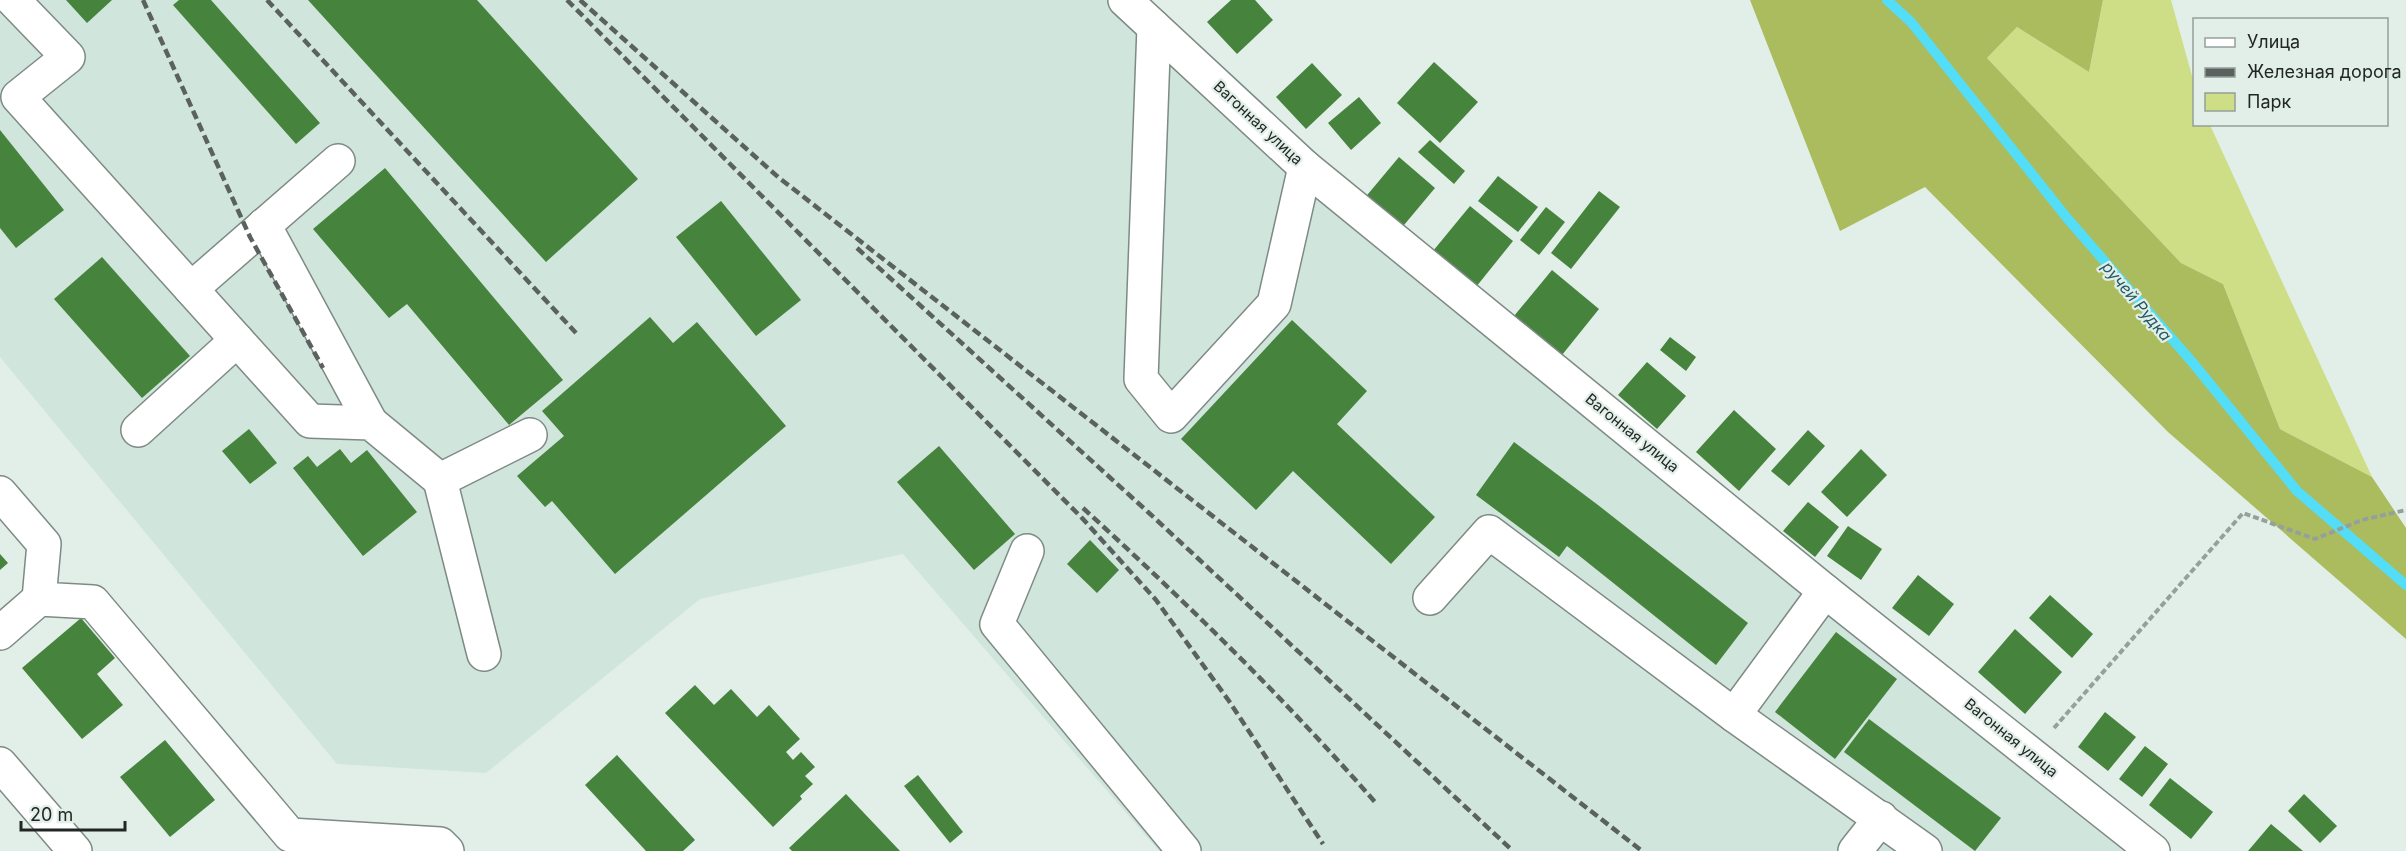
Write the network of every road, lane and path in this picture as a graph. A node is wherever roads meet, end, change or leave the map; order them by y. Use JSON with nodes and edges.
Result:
{"nodes":[{"id":1,"x":13,"y":0,"type":"edge"},
{"id":2,"x":1125,"y":0,"type":"edge"},
{"id":3,"x":1154,"y":27,"type":"junction"},
{"id":4,"x":338,"y":161,"type":"dead end"},
{"id":5,"x":1305,"y":167,"type":"junction"},
{"id":6,"x":264,"y":225,"type":"junction"},
{"id":7,"x":191,"y":289,"type":"junction"},
{"id":8,"x":237,"y":340,"type":"junction"},
{"id":9,"x":371,"y":423,"type":"junction"},
{"id":10,"x":138,"y":430,"type":"dead end"},
{"id":11,"x":530,"y":435,"type":"dead end"},
{"id":12,"x":440,"y":480,"type":"junction"},
{"id":13,"x":0,"y":493,"type":"edge"},
{"id":14,"x":2406,"y":510,"type":"edge"},
{"id":15,"x":1027,"y":551,"type":"dead end"},
{"id":16,"x":1825,"y":591,"type":"junction"},
{"id":17,"x":1430,"y":598,"type":"dead end"},
{"id":18,"x":39,"y":599,"type":"junction"},
{"id":19,"x":0,"y":633,"type":"edge"},
{"id":20,"x":484,"y":654,"type":"dead end"},
{"id":21,"x":1734,"y":715,"type":"junction"},
{"id":22,"x":2031,"y":754,"type":"junction"},
{"id":23,"x":0,"y":764,"type":"edge"},
{"id":24,"x":1881,"y":818,"type":"junction"},
{"id":25,"x":75,"y":851,"type":"edge"},
{"id":26,"x":447,"y":851,"type":"edge"},
{"id":27,"x":1184,"y":851,"type":"edge"},
{"id":28,"x":1856,"y":851,"type":"edge"},
{"id":29,"x":1925,"y":851,"type":"edge"},
{"id":30,"x":2153,"y":851,"type":"edge"}],
"edges":[{"from":1,"to":7,"type":"street"},
{"from":2,"to":3,"type":"street","name":"Вагонная улица"},
{"from":3,"to":5,"type":"street","name":"Вагонная улица"},
{"from":3,"to":5,"type":"street"},
{"from":4,"to":6,"type":"street"},
{"from":5,"to":16,"type":"street","name":"Вагонная улица"},
{"from":6,"to":7,"type":"street"},
{"from":6,"to":9,"type":"street"},
{"from":7,"to":8,"type":"street"},
{"from":8,"to":9,"type":"street"},
{"from":8,"to":10,"type":"street"},
{"from":9,"to":12,"type":"street"},
{"from":11,"to":12,"type":"street"},
{"from":12,"to":20,"type":"street"},
{"from":13,"to":18,"type":"street"},
{"from":14,"to":22,"type":"path"},
{"from":15,"to":27,"type":"street"},
{"from":16,"to":21,"type":"street"},
{"from":16,"to":22,"type":"street","name":"Вагонная улица"},
{"from":17,"to":21,"type":"street"},
{"from":18,"to":19,"type":"street"},
{"from":18,"to":26,"type":"street"},
{"from":21,"to":24,"type":"street"},
{"from":22,"to":30,"type":"street","name":"Вагонная улица"},
{"from":23,"to":25,"type":"street"},
{"from":24,"to":28,"type":"street"},
{"from":24,"to":29,"type":"street"}]}
